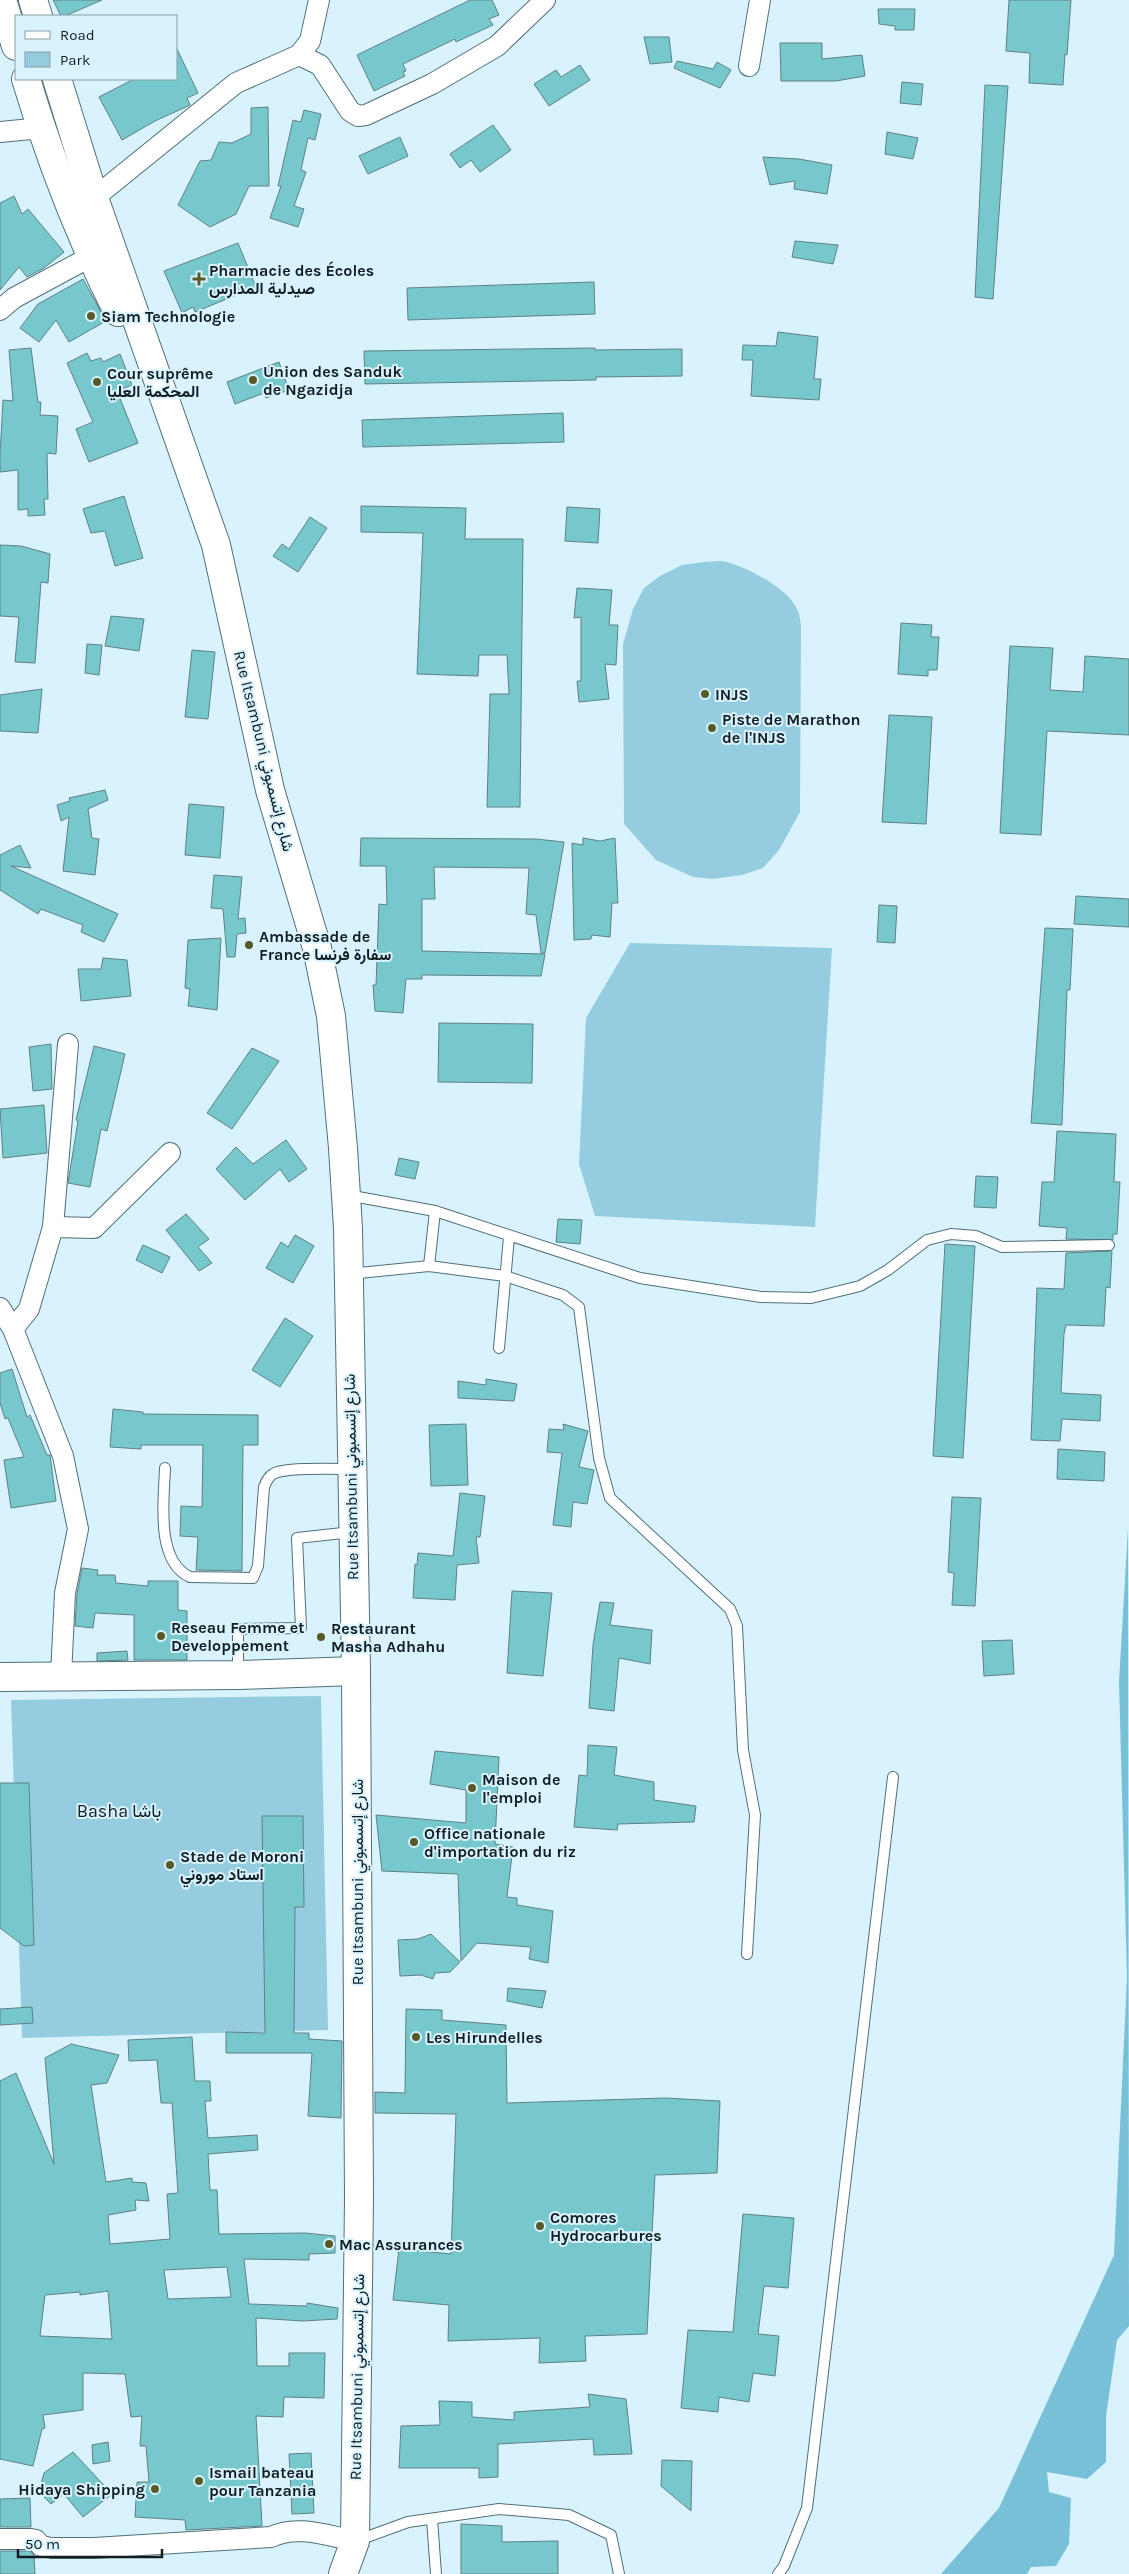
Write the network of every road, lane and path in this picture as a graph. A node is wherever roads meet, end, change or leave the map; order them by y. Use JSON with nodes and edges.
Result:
{"nodes":[{"id":1,"x":2,"y":0,"type":"edge"},
{"id":2,"x":33,"y":0,"type":"edge"},
{"id":3,"x":318,"y":0,"type":"edge"},
{"id":4,"x":545,"y":0,"type":"edge"},
{"id":5,"x":760,"y":0,"type":"edge"},
{"id":6,"x":38,"y":15,"type":"edge"},
{"id":7,"x":15,"y":43,"type":"edge"},
{"id":8,"x":299,"y":55,"type":"junction"},
{"id":9,"x":749,"y":66,"type":"dead end"},
{"id":10,"x":26,"y":80,"type":"edge"},
{"id":11,"x":57,"y":80,"type":"edge"},
{"id":12,"x":41,"y":128,"type":"junction"},
{"id":13,"x":0,"y":132,"type":"edge"},
{"id":14,"x":94,"y":198,"type":"junction"},
{"id":15,"x":90,"y":256,"type":"junction"},
{"id":16,"x":0,"y":310,"type":"edge"},
{"id":17,"x":164,"y":402,"type":"junction"},
{"id":18,"x":68,"y":1044,"type":"dead end"},
{"id":19,"x":170,"y":1152,"type":"dead end"},
{"id":20,"x":346,"y":1195,"type":"junction"},
{"id":21,"x":435,"y":1211,"type":"junction"},
{"id":22,"x":52,"y":1227,"type":"junction"},
{"id":23,"x":509,"y":1237,"type":"junction"},
{"id":24,"x":1109,"y":1245,"type":"dead end"},
{"id":25,"x":429,"y":1266,"type":"junction"},
{"id":26,"x":348,"y":1275,"type":"junction"},
{"id":27,"x":506,"y":1276,"type":"junction"},
{"id":28,"x":0,"y":1308,"type":"edge"},
{"id":29,"x":13,"y":1328,"type":"junction"},
{"id":30,"x":499,"y":1348,"type":"dead end"},
{"id":31,"x":165,"y":1468,"type":"dead end"},
{"id":32,"x":350,"y":1470,"type":"junction"},
{"id":33,"x":352,"y":1532,"type":"junction"},
{"id":34,"x":356,"y":1671,"type":"junction"},
{"id":35,"x":238,"y":1674,"type":"junction"},
{"id":36,"x":60,"y":1676,"type":"junction"},
{"id":37,"x":0,"y":1677,"type":"edge"},
{"id":38,"x":892,"y":1777,"type":"dead end"},
{"id":39,"x":747,"y":1954,"type":"dead end"},
{"id":40,"x":432,"y":2519,"type":"junction"},
{"id":41,"x":0,"y":2539,"type":"edge"},
{"id":42,"x":355,"y":2541,"type":"junction"},
{"id":43,"x":344,"y":2574,"type":"edge"},
{"id":44,"x":436,"y":2574,"type":"edge"},
{"id":45,"x":619,"y":2574,"type":"edge"},
{"id":46,"x":778,"y":2574,"type":"edge"}],
"edges":[{"from":1,"to":7,"type":"main road"},
{"from":2,"to":6,"type":"main road"},
{"from":3,"to":8,"type":"street"},
{"from":4,"to":8,"type":"street"},
{"from":5,"to":9,"type":"street"},
{"from":8,"to":14,"type":"street"},
{"from":10,"to":12,"type":"main road"},
{"from":11,"to":14,"type":"main road"},
{"from":12,"to":13,"type":"street"},
{"from":12,"to":15,"type":"main road"},
{"from":14,"to":17,"type":"main road"},
{"from":15,"to":16,"type":"street"},
{"from":15,"to":17,"type":"main road"},
{"from":17,"to":20,"type":"main road","name":"Rue Itsambuni شارع إتسمبوني"},
{"from":18,"to":22,"type":"street"},
{"from":19,"to":22,"type":"street"},
{"from":20,"to":21,"type":"lane"},
{"from":20,"to":26,"type":"main road","name":"Rue Itsambuni شارع إتسمبوني"},
{"from":21,"to":23,"type":"lane"},
{"from":21,"to":25,"type":"lane"},
{"from":22,"to":29,"type":"street"},
{"from":23,"to":24,"type":"lane"},
{"from":23,"to":27,"type":"lane"},
{"from":25,"to":26,"type":"lane"},
{"from":25,"to":27,"type":"lane"},
{"from":26,"to":32,"type":"main road","name":"Rue Itsambuni شارع إتسمبوني"},
{"from":27,"to":30,"type":"lane"},
{"from":27,"to":39,"type":"lane"},
{"from":28,"to":29,"type":"street"},
{"from":29,"to":36,"type":"street"},
{"from":31,"to":32,"type":"lane"},
{"from":32,"to":33,"type":"main road","name":"Rue Itsambuni شارع إتسمبوني"},
{"from":33,"to":34,"type":"main road","name":"Rue Itsambuni شارع إتسمبوني"},
{"from":33,"to":35,"type":"lane"},
{"from":34,"to":35,"type":"main road"},
{"from":34,"to":42,"type":"main road","name":"Rue Itsambuni شارع إتسمبوني"},
{"from":35,"to":36,"type":"main road"},
{"from":36,"to":37,"type":"main road"},
{"from":38,"to":46,"type":"lane"},
{"from":40,"to":42,"type":"lane"},
{"from":40,"to":44,"type":"lane"},
{"from":40,"to":45,"type":"lane"},
{"from":41,"to":42,"type":"street"},
{"from":42,"to":43,"type":"main road","name":"Rue Itsambuni شارع إتسمبوني"}]}
